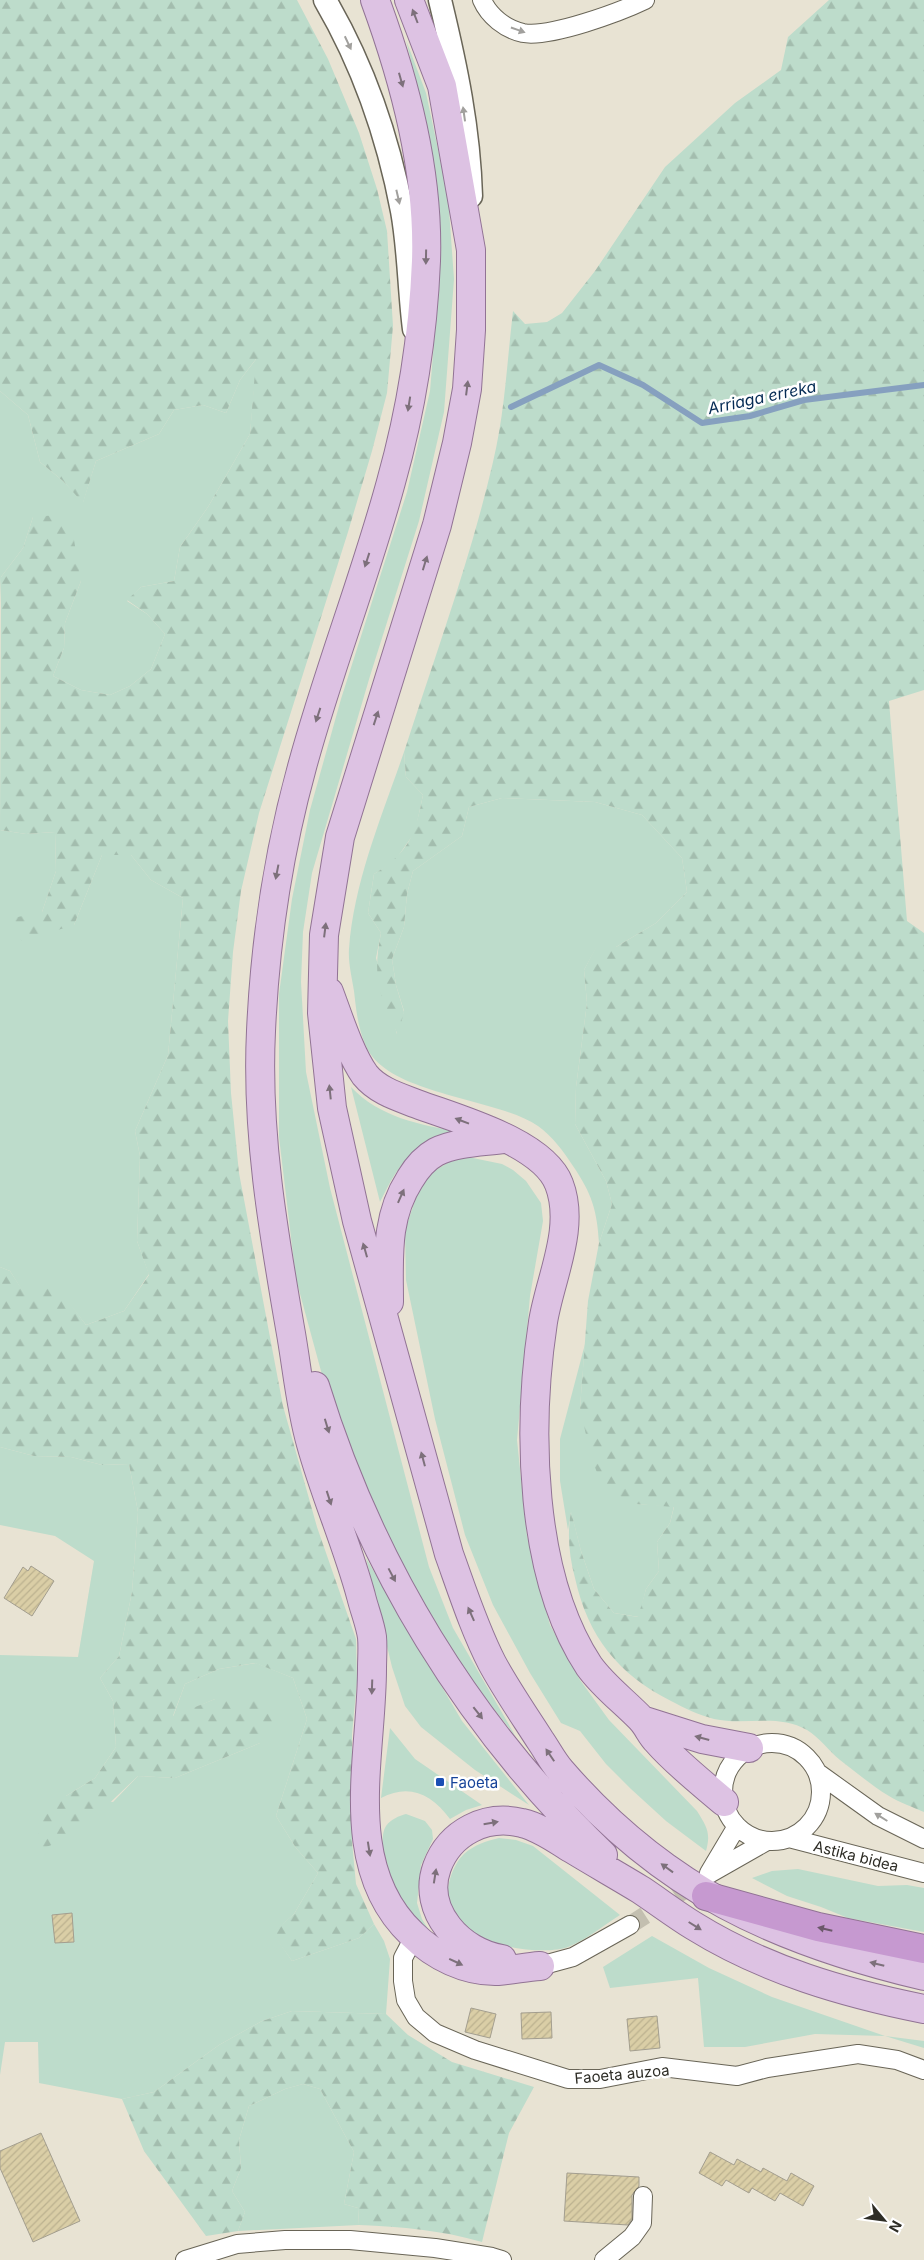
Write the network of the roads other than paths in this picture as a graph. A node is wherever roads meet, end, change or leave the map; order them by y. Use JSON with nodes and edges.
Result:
{"nodes":[{"id":1,"x":325,"y":0,"type":"edge"},
{"id":2,"x":375,"y":0,"type":"edge"},
{"id":3,"x":409,"y":0,"type":"edge"},
{"id":4,"x":440,"y":0,"type":"edge"},
{"id":5,"x":482,"y":0,"type":"edge"},
{"id":6,"x":645,"y":0,"type":"edge"},
{"id":7,"x":471,"y":250,"type":"junction"},
{"id":8,"x":417,"y":356,"type":"junction"},
{"id":9,"x":322,"y":975,"type":"junction"},
{"id":10,"x":508,"y":1139,"type":"junction"},
{"id":11,"x":282,"y":1280,"type":"junction"},
{"id":12,"x":388,"y":1331,"type":"junction"},
{"id":13,"x":642,"y":1720,"type":"junction"},
{"id":14,"x":749,"y":1748,"type":"junction"},
{"id":15,"x":818,"y":1773,"type":"junction"},
{"id":16,"x":724,"y":1802,"type":"junction"},
{"id":17,"x":737,"y":1826,"type":"junction"},
{"id":18,"x":789,"y":1838,"type":"junction"},
{"id":19,"x":924,"y":1838,"type":"edge"},
{"id":20,"x":767,"y":1841,"type":"junction"},
{"id":21,"x":924,"y":1873,"type":"edge"},
{"id":22,"x":640,"y":1890,"type":"junction"},
{"id":23,"x":706,"y":1896,"type":"junction"},
{"id":24,"x":630,"y":1925,"type":"tunnel mouth"},
{"id":25,"x":414,"y":1937,"type":"junction"},
{"id":26,"x":924,"y":1949,"type":"edge"},
{"id":27,"x":540,"y":1966,"type":"junction"},
{"id":28,"x":924,"y":1976,"type":"edge"},
{"id":29,"x":924,"y":2009,"type":"edge"},
{"id":30,"x":924,"y":2070,"type":"edge"},
{"id":31,"x":643,"y":2196,"type":"dead end"},
{"id":32,"x":185,"y":2260,"type":"edge"},
{"id":33,"x":502,"y":2260,"type":"edge"},
{"id":34,"x":604,"y":2260,"type":"edge"}],
"edges":[{"from":1,"to":8,"type":"street","one_way":true},
{"from":2,"to":8,"type":"main road","one_way":true},
{"from":7,"to":3,"type":"main road","one_way":true},
{"from":7,"to":4,"type":"street","one_way":true},
{"from":5,"to":6,"type":"street","one_way":true},
{"from":9,"to":7,"type":"main road","one_way":true},
{"from":8,"to":11,"type":"main road","one_way":true},
{"from":10,"to":9,"type":"main road","one_way":true},
{"from":12,"to":9,"type":"main road","one_way":true},
{"from":12,"to":10,"type":"main road","one_way":true},
{"from":10,"to":13,"type":"main road"},
{"from":11,"to":22,"type":"main road","one_way":true},
{"from":11,"to":25,"type":"main road","one_way":true},
{"from":23,"to":12,"type":"main road","one_way":true},
{"from":14,"to":13,"type":"main road","one_way":true},
{"from":13,"to":16,"type":"main road"},
{"from":14,"to":15,"type":"street"},
{"from":14,"to":16,"type":"street"},
{"from":15,"to":18,"type":"street"},
{"from":19,"to":15,"type":"street","one_way":true},
{"from":16,"to":17,"type":"street"},
{"from":17,"to":20,"type":"street"},
{"from":17,"to":20,"type":"street"},
{"from":18,"to":20,"type":"street"},
{"from":18,"to":21,"type":"street","name":"Astika bidea"},
{"from":27,"to":22,"type":"main road","one_way":true},
{"from":22,"to":29,"type":"main road","one_way":true},
{"from":26,"to":23,"type":"highway","one_way":true},
{"from":28,"to":23,"type":"main road","one_way":true},
{"from":24,"to":27,"type":"street"},
{"from":25,"to":27,"type":"main road","one_way":true},
{"from":25,"to":30,"type":"street","name":"Faoeta auzoa"},
{"from":31,"to":34,"type":"street"},
{"from":32,"to":33,"type":"street"}]}
